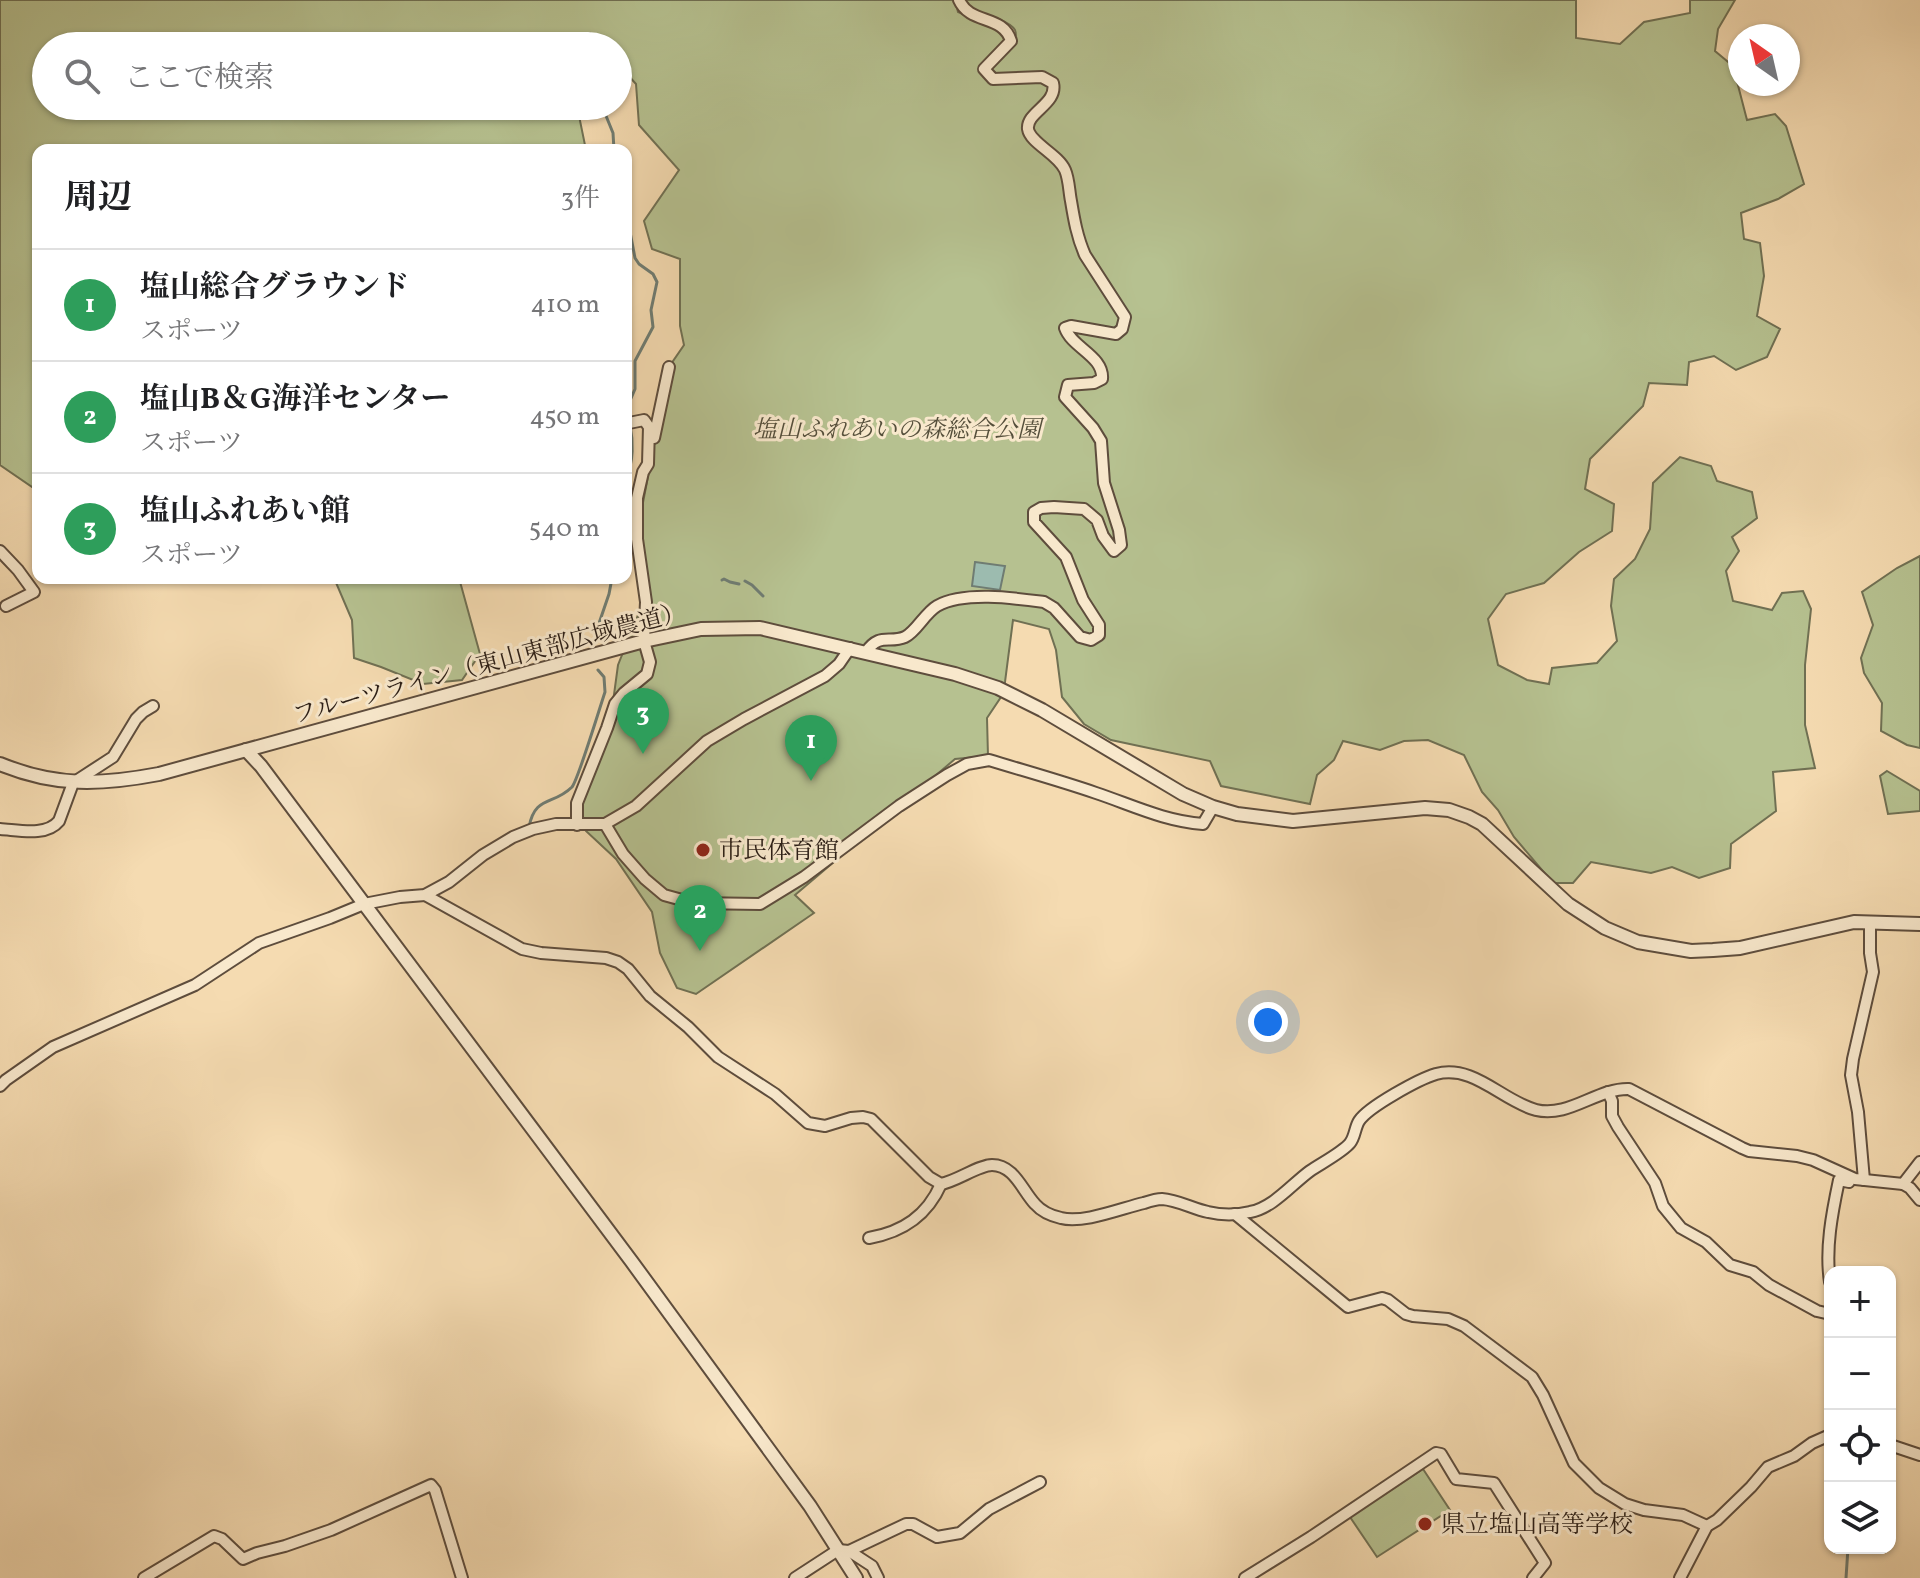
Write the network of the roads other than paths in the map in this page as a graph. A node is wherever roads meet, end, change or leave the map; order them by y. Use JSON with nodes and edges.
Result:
{"nodes":[{"id":1,"x":959,"y":0,"type":"edge"},
{"id":2,"x":669,"y":367,"type":"dead end"},
{"id":3,"x":632,"y":422,"type":"edge"},
{"id":4,"x":648,"y":464,"type":"junction"},
{"id":5,"x":632,"y":517,"type":"edge"},
{"id":6,"x":0,"y":551,"type":"edge"},
{"id":7,"x":6,"y":606,"type":"dead end"},
{"id":8,"x":644,"y":641,"type":"junction"},
{"id":9,"x":850,"y":648,"type":"junction"},
{"id":10,"x":866,"y":652,"type":"junction"},
{"id":11,"x":153,"y":706,"type":"dead end"},
{"id":12,"x":246,"y":750,"type":"junction"},
{"id":13,"x":0,"y":764,"type":"edge"},
{"id":14,"x":73,"y":783,"type":"junction"},
{"id":15,"x":1213,"y":807,"type":"junction"},
{"id":16,"x":605,"y":824,"type":"junction"},
{"id":17,"x":577,"y":825,"type":"junction"},
{"id":18,"x":0,"y":829,"type":"edge"},
{"id":19,"x":425,"y":895,"type":"junction"},
{"id":20,"x":364,"y":904,"type":"junction"},
{"id":21,"x":1874,"y":922,"type":"junction"},
{"id":22,"x":1920,"y":924,"type":"edge"},
{"id":23,"x":0,"y":1086,"type":"edge"},
{"id":24,"x":1608,"y":1092,"type":"junction"},
{"id":25,"x":1920,"y":1162,"type":"edge"},
{"id":26,"x":1860,"y":1180,"type":"junction"},
{"id":27,"x":941,"y":1184,"type":"junction"},
{"id":28,"x":1903,"y":1184,"type":"junction"},
{"id":29,"x":1920,"y":1200,"type":"edge"},
{"id":30,"x":1235,"y":1214,"type":"junction"},
{"id":31,"x":869,"y":1238,"type":"dead end"},
{"id":32,"x":1828,"y":1266,"type":"edge"},
{"id":33,"x":1824,"y":1313,"type":"edge"},
{"id":34,"x":1824,"y":1438,"type":"edge"},
{"id":35,"x":1896,"y":1447,"type":"edge"},
{"id":36,"x":1920,"y":1455,"type":"edge"},
{"id":37,"x":1040,"y":1482,"type":"dead end"},
{"id":38,"x":1707,"y":1526,"type":"junction"},
{"id":39,"x":844,"y":1551,"type":"junction"},
{"id":40,"x":144,"y":1578,"type":"edge"},
{"id":41,"x":462,"y":1578,"type":"edge"},
{"id":42,"x":795,"y":1578,"type":"edge"},
{"id":43,"x":856,"y":1578,"type":"edge"},
{"id":44,"x":878,"y":1578,"type":"edge"},
{"id":45,"x":1245,"y":1578,"type":"edge"},
{"id":46,"x":1533,"y":1578,"type":"edge"},
{"id":47,"x":1680,"y":1578,"type":"edge"}],
"edges":[{"from":1,"to":10,"type":"street"},
{"from":2,"to":4,"type":"street"},
{"from":3,"to":4,"type":"street"},
{"from":4,"to":5,"type":"street"},
{"from":5,"to":8,"type":"street"},
{"from":6,"to":7,"type":"street"},
{"from":8,"to":9,"type":"street","name":"フルーツライン（東山東部広域農道）"},
{"from":8,"to":12,"type":"street","name":"フルーツライン（東山東部広域農道）"},
{"from":8,"to":17,"type":"street"},
{"from":9,"to":10,"type":"street","name":"フルーツライン（東山東部広域農道）"},
{"from":9,"to":16,"type":"street"},
{"from":10,"to":15,"type":"street","name":"フルーツライン（東山東部広域農道）"},
{"from":11,"to":14,"type":"street"},
{"from":12,"to":14,"type":"street","name":"フルーツライン（東山東部広域農道）"},
{"from":12,"to":20,"type":"street"},
{"from":13,"to":14,"type":"street","name":"フルーツライン（東山東部広域農道）"},
{"from":14,"to":18,"type":"street"},
{"from":15,"to":16,"type":"street"},
{"from":15,"to":21,"type":"street","name":"フルーツライン（東山東部広域農道）"},
{"from":16,"to":17,"type":"street"},
{"from":17,"to":19,"type":"street"},
{"from":19,"to":20,"type":"street"},
{"from":19,"to":27,"type":"street"},
{"from":20,"to":23,"type":"street"},
{"from":20,"to":39,"type":"street"},
{"from":21,"to":22,"type":"street"},
{"from":21,"to":26,"type":"street"},
{"from":24,"to":26,"type":"street"},
{"from":24,"to":30,"type":"street"},
{"from":24,"to":33,"type":"street"},
{"from":25,"to":28,"type":"street"},
{"from":26,"to":28,"type":"street"},
{"from":26,"to":32,"type":"street"},
{"from":27,"to":30,"type":"street"},
{"from":27,"to":31,"type":"street"},
{"from":28,"to":29,"type":"street"},
{"from":30,"to":38,"type":"street"},
{"from":34,"to":38,"type":"street"},
{"from":35,"to":36,"type":"street"},
{"from":37,"to":39,"type":"street"},
{"from":38,"to":47,"type":"street"},
{"from":39,"to":42,"type":"street"},
{"from":39,"to":43,"type":"street"},
{"from":39,"to":44,"type":"street"},
{"from":40,"to":41,"type":"street"},
{"from":45,"to":46,"type":"street"}]}
